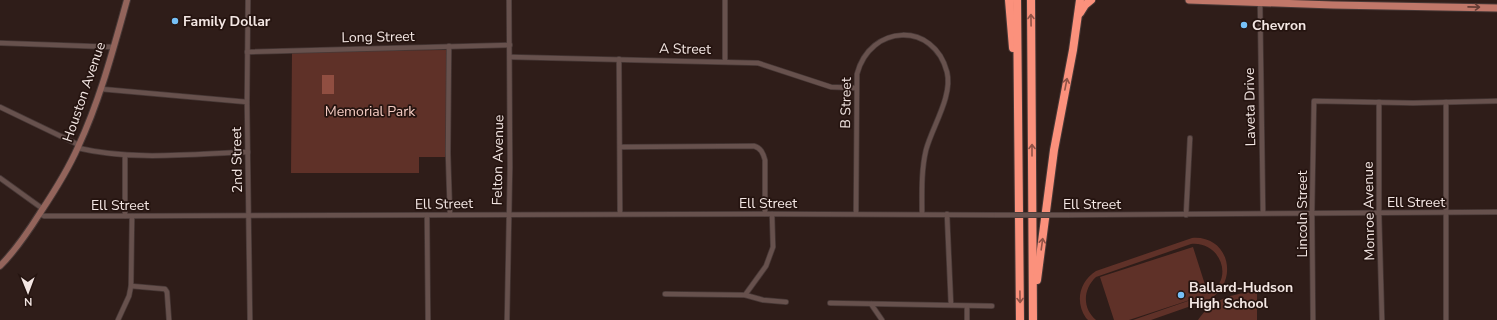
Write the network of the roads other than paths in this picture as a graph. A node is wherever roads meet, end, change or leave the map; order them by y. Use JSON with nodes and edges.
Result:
{"nodes":[{"id":1,"x":127,"y":0,"type":"edge"},
{"id":2,"x":248,"y":0,"type":"edge"},
{"id":3,"x":510,"y":0,"type":"edge"},
{"id":4,"x":725,"y":0,"type":"edge"},
{"id":5,"x":1009,"y":0,"type":"edge"},
{"id":6,"x":1017,"y":0,"type":"edge"},
{"id":7,"x":1031,"y":0,"type":"edge"},
{"id":8,"x":1080,"y":0,"type":"edge"},
{"id":9,"x":1091,"y":0,"type":"edge"},
{"id":10,"x":1189,"y":0,"type":"edge"},
{"id":11,"x":1260,"y":1,"type":"edge"},
{"id":12,"x":1497,"y":8,"type":"edge"},
{"id":13,"x":1078,"y":17,"type":"junction"},
{"id":14,"x":0,"y":43,"type":"edge"},
{"id":15,"x":510,"y":45,"type":"junction"},
{"id":16,"x":449,"y":46,"type":"junction"},
{"id":17,"x":113,"y":47,"type":"junction"},
{"id":18,"x":247,"y":52,"type":"junction"},
{"id":19,"x":510,"y":57,"type":"junction"},
{"id":20,"x":619,"y":59,"type":"junction"},
{"id":21,"x":725,"y":61,"type":"junction"},
{"id":22,"x":1018,"y":86,"type":"junction"},
{"id":23,"x":856,"y":88,"type":"junction"},
{"id":24,"x":101,"y":90,"type":"junction"},
{"id":25,"x":1497,"y":101,"type":"edge"},
{"id":26,"x":247,"y":102,"type":"junction"},
{"id":27,"x":1379,"y":102,"type":"junction"},
{"id":28,"x":1446,"y":102,"type":"junction"},
{"id":29,"x":0,"y":107,"type":"edge"},
{"id":30,"x":1190,"y":138,"type":"dead end"},
{"id":31,"x":78,"y":146,"type":"junction"},
{"id":32,"x":620,"y":147,"type":"junction"},
{"id":33,"x":248,"y":152,"type":"junction"},
{"id":34,"x":125,"y":155,"type":"junction"},
{"id":35,"x":0,"y":178,"type":"edge"},
{"id":36,"x":41,"y":212,"type":"junction"},
{"id":37,"x":1446,"y":212,"type":"junction"},
{"id":38,"x":1497,"y":212,"type":"edge"},
{"id":39,"x":856,"y":213,"type":"junction"},
{"id":40,"x":1263,"y":213,"type":"junction"},
{"id":41,"x":1312,"y":213,"type":"junction"},
{"id":42,"x":1380,"y":213,"type":"junction"},
{"id":43,"x":508,"y":214,"type":"junction"},
{"id":44,"x":620,"y":214,"type":"junction"},
{"id":45,"x":765,"y":214,"type":"junction"},
{"id":46,"x":772,"y":214,"type":"junction"},
{"id":47,"x":922,"y":214,"type":"junction"},
{"id":48,"x":947,"y":214,"type":"junction"},
{"id":49,"x":427,"y":215,"type":"junction"},
{"id":50,"x":450,"y":215,"type":"junction"},
{"id":51,"x":1186,"y":215,"type":"junction"},
{"id":52,"x":125,"y":216,"type":"junction"},
{"id":53,"x":132,"y":216,"type":"junction"},
{"id":54,"x":249,"y":216,"type":"junction"},
{"id":55,"x":0,"y":266,"type":"edge"},
{"id":56,"x":131,"y":286,"type":"junction"},
{"id":57,"x":665,"y":294,"type":"dead end"},
{"id":58,"x":745,"y":295,"type":"junction"},
{"id":59,"x":786,"y":302,"type":"dead end"},
{"id":60,"x":830,"y":303,"type":"dead end"},
{"id":61,"x":871,"y":304,"type":"junction"},
{"id":62,"x":951,"y":305,"type":"junction"},
{"id":63,"x":967,"y":306,"type":"junction"},
{"id":64,"x":992,"y":306,"type":"dead end"},
{"id":65,"x":1033,"y":310,"type":"junction"},
{"id":66,"x":118,"y":320,"type":"edge"},
{"id":67,"x":169,"y":320,"type":"edge"},
{"id":68,"x":250,"y":320,"type":"edge"},
{"id":69,"x":428,"y":320,"type":"edge"},
{"id":70,"x":507,"y":320,"type":"edge"},
{"id":71,"x":882,"y":320,"type":"edge"},
{"id":72,"x":967,"y":320,"type":"edge"},
{"id":73,"x":1020,"y":320,"type":"edge"},
{"id":74,"x":1033,"y":320,"type":"edge"},
{"id":75,"x":1313,"y":320,"type":"edge"},
{"id":76,"x":1382,"y":320,"type":"edge"},
{"id":77,"x":1446,"y":320,"type":"edge"}],
"edges":[{"from":1,"to":17,"type":"street","name":"Houston Avenue"},
{"from":2,"to":18,"type":"street","name":"2nd Street"},
{"from":3,"to":15,"type":"street","name":"Felton Avenue"},
{"from":4,"to":21,"type":"street"},
{"from":5,"to":22,"type":"highway"},
{"from":6,"to":22,"type":"highway"},
{"from":65,"to":7,"type":"highway","one_way":true},
{"from":8,"to":13,"type":"highway"},
{"from":9,"to":13,"type":"highway"},
{"from":10,"to":11,"type":"main road"},
{"from":11,"to":12,"type":"main road","one_way":true},
{"from":11,"to":40,"type":"street","name":"Laveta Drive"},
{"from":65,"to":13,"type":"highway","one_way":true},
{"from":14,"to":17,"type":"street"},
{"from":15,"to":16,"type":"street","name":"Long Street"},
{"from":15,"to":19,"type":"street","name":"Felton Avenue"},
{"from":16,"to":18,"type":"street","name":"Long Street"},
{"from":16,"to":50,"type":"street"},
{"from":17,"to":24,"type":"street","name":"Houston Avenue"},
{"from":18,"to":26,"type":"street","name":"2nd Street"},
{"from":19,"to":20,"type":"street","name":"A Street"},
{"from":19,"to":43,"type":"street","name":"Felton Avenue"},
{"from":20,"to":21,"type":"street","name":"A Street"},
{"from":20,"to":32,"type":"street"},
{"from":21,"to":23,"type":"street","name":"A Street"},
{"from":22,"to":73,"type":"highway","one_way":true},
{"from":23,"to":39,"type":"street","name":"B Street"},
{"from":23,"to":47,"type":"street","name":"B Street"},
{"from":24,"to":26,"type":"street"},
{"from":24,"to":31,"type":"street","name":"Houston Avenue"},
{"from":25,"to":28,"type":"street"},
{"from":26,"to":33,"type":"street","name":"2nd Street"},
{"from":27,"to":28,"type":"street"},
{"from":27,"to":41,"type":"street","name":"Lincoln Street"},
{"from":27,"to":42,"type":"street","name":"Monroe Avenue"},
{"from":28,"to":37,"type":"street"},
{"from":29,"to":31,"type":"street"},
{"from":30,"to":51,"type":"street"},
{"from":31,"to":34,"type":"street"},
{"from":31,"to":36,"type":"street","name":"Houston Avenue"},
{"from":32,"to":44,"type":"street"},
{"from":32,"to":45,"type":"street"},
{"from":33,"to":34,"type":"street"},
{"from":33,"to":54,"type":"street","name":"2nd Street"},
{"from":34,"to":52,"type":"street"},
{"from":35,"to":36,"type":"street","name":"Ell Street"},
{"from":36,"to":52,"type":"street","name":"Ell Street"},
{"from":36,"to":55,"type":"street","name":"Houston Avenue"},
{"from":37,"to":38,"type":"street","name":"Ell Street"},
{"from":37,"to":42,"type":"street","name":"Ell Street"},
{"from":37,"to":77,"type":"street"},
{"from":39,"to":46,"type":"street","name":"Ell Street"},
{"from":39,"to":47,"type":"street","name":"Ell Street"},
{"from":40,"to":41,"type":"street","name":"Ell Street"},
{"from":40,"to":51,"type":"street","name":"Ell Street"},
{"from":41,"to":42,"type":"street","name":"Ell Street"},
{"from":41,"to":75,"type":"street","name":"Lincoln Street"},
{"from":42,"to":76,"type":"street","name":"Monroe Avenue"},
{"from":43,"to":44,"type":"street","name":"Ell Street"},
{"from":43,"to":50,"type":"street","name":"Ell Street"},
{"from":43,"to":70,"type":"street","name":"Felton Avenue"},
{"from":44,"to":45,"type":"street","name":"Ell Street"},
{"from":45,"to":46,"type":"street","name":"Ell Street"},
{"from":46,"to":58,"type":"street"},
{"from":47,"to":48,"type":"street","name":"Ell Street"},
{"from":48,"to":51,"type":"street","name":"Ell Street","bridge":true},
{"from":48,"to":62,"type":"street"},
{"from":49,"to":50,"type":"street","name":"Ell Street"},
{"from":49,"to":54,"type":"street","name":"Ell Street"},
{"from":49,"to":69,"type":"street"},
{"from":52,"to":53,"type":"street","name":"Ell Street"},
{"from":53,"to":54,"type":"street","name":"Ell Street"},
{"from":53,"to":56,"type":"street"},
{"from":54,"to":68,"type":"street","name":"2nd Street"},
{"from":56,"to":66,"type":"street"},
{"from":56,"to":67,"type":"street"},
{"from":57,"to":58,"type":"street"},
{"from":58,"to":59,"type":"street"},
{"from":60,"to":61,"type":"street"},
{"from":61,"to":62,"type":"street"},
{"from":61,"to":71,"type":"street"},
{"from":62,"to":63,"type":"street"},
{"from":63,"to":64,"type":"street"},
{"from":63,"to":72,"type":"street"},
{"from":65,"to":74,"type":"highway"}]}
